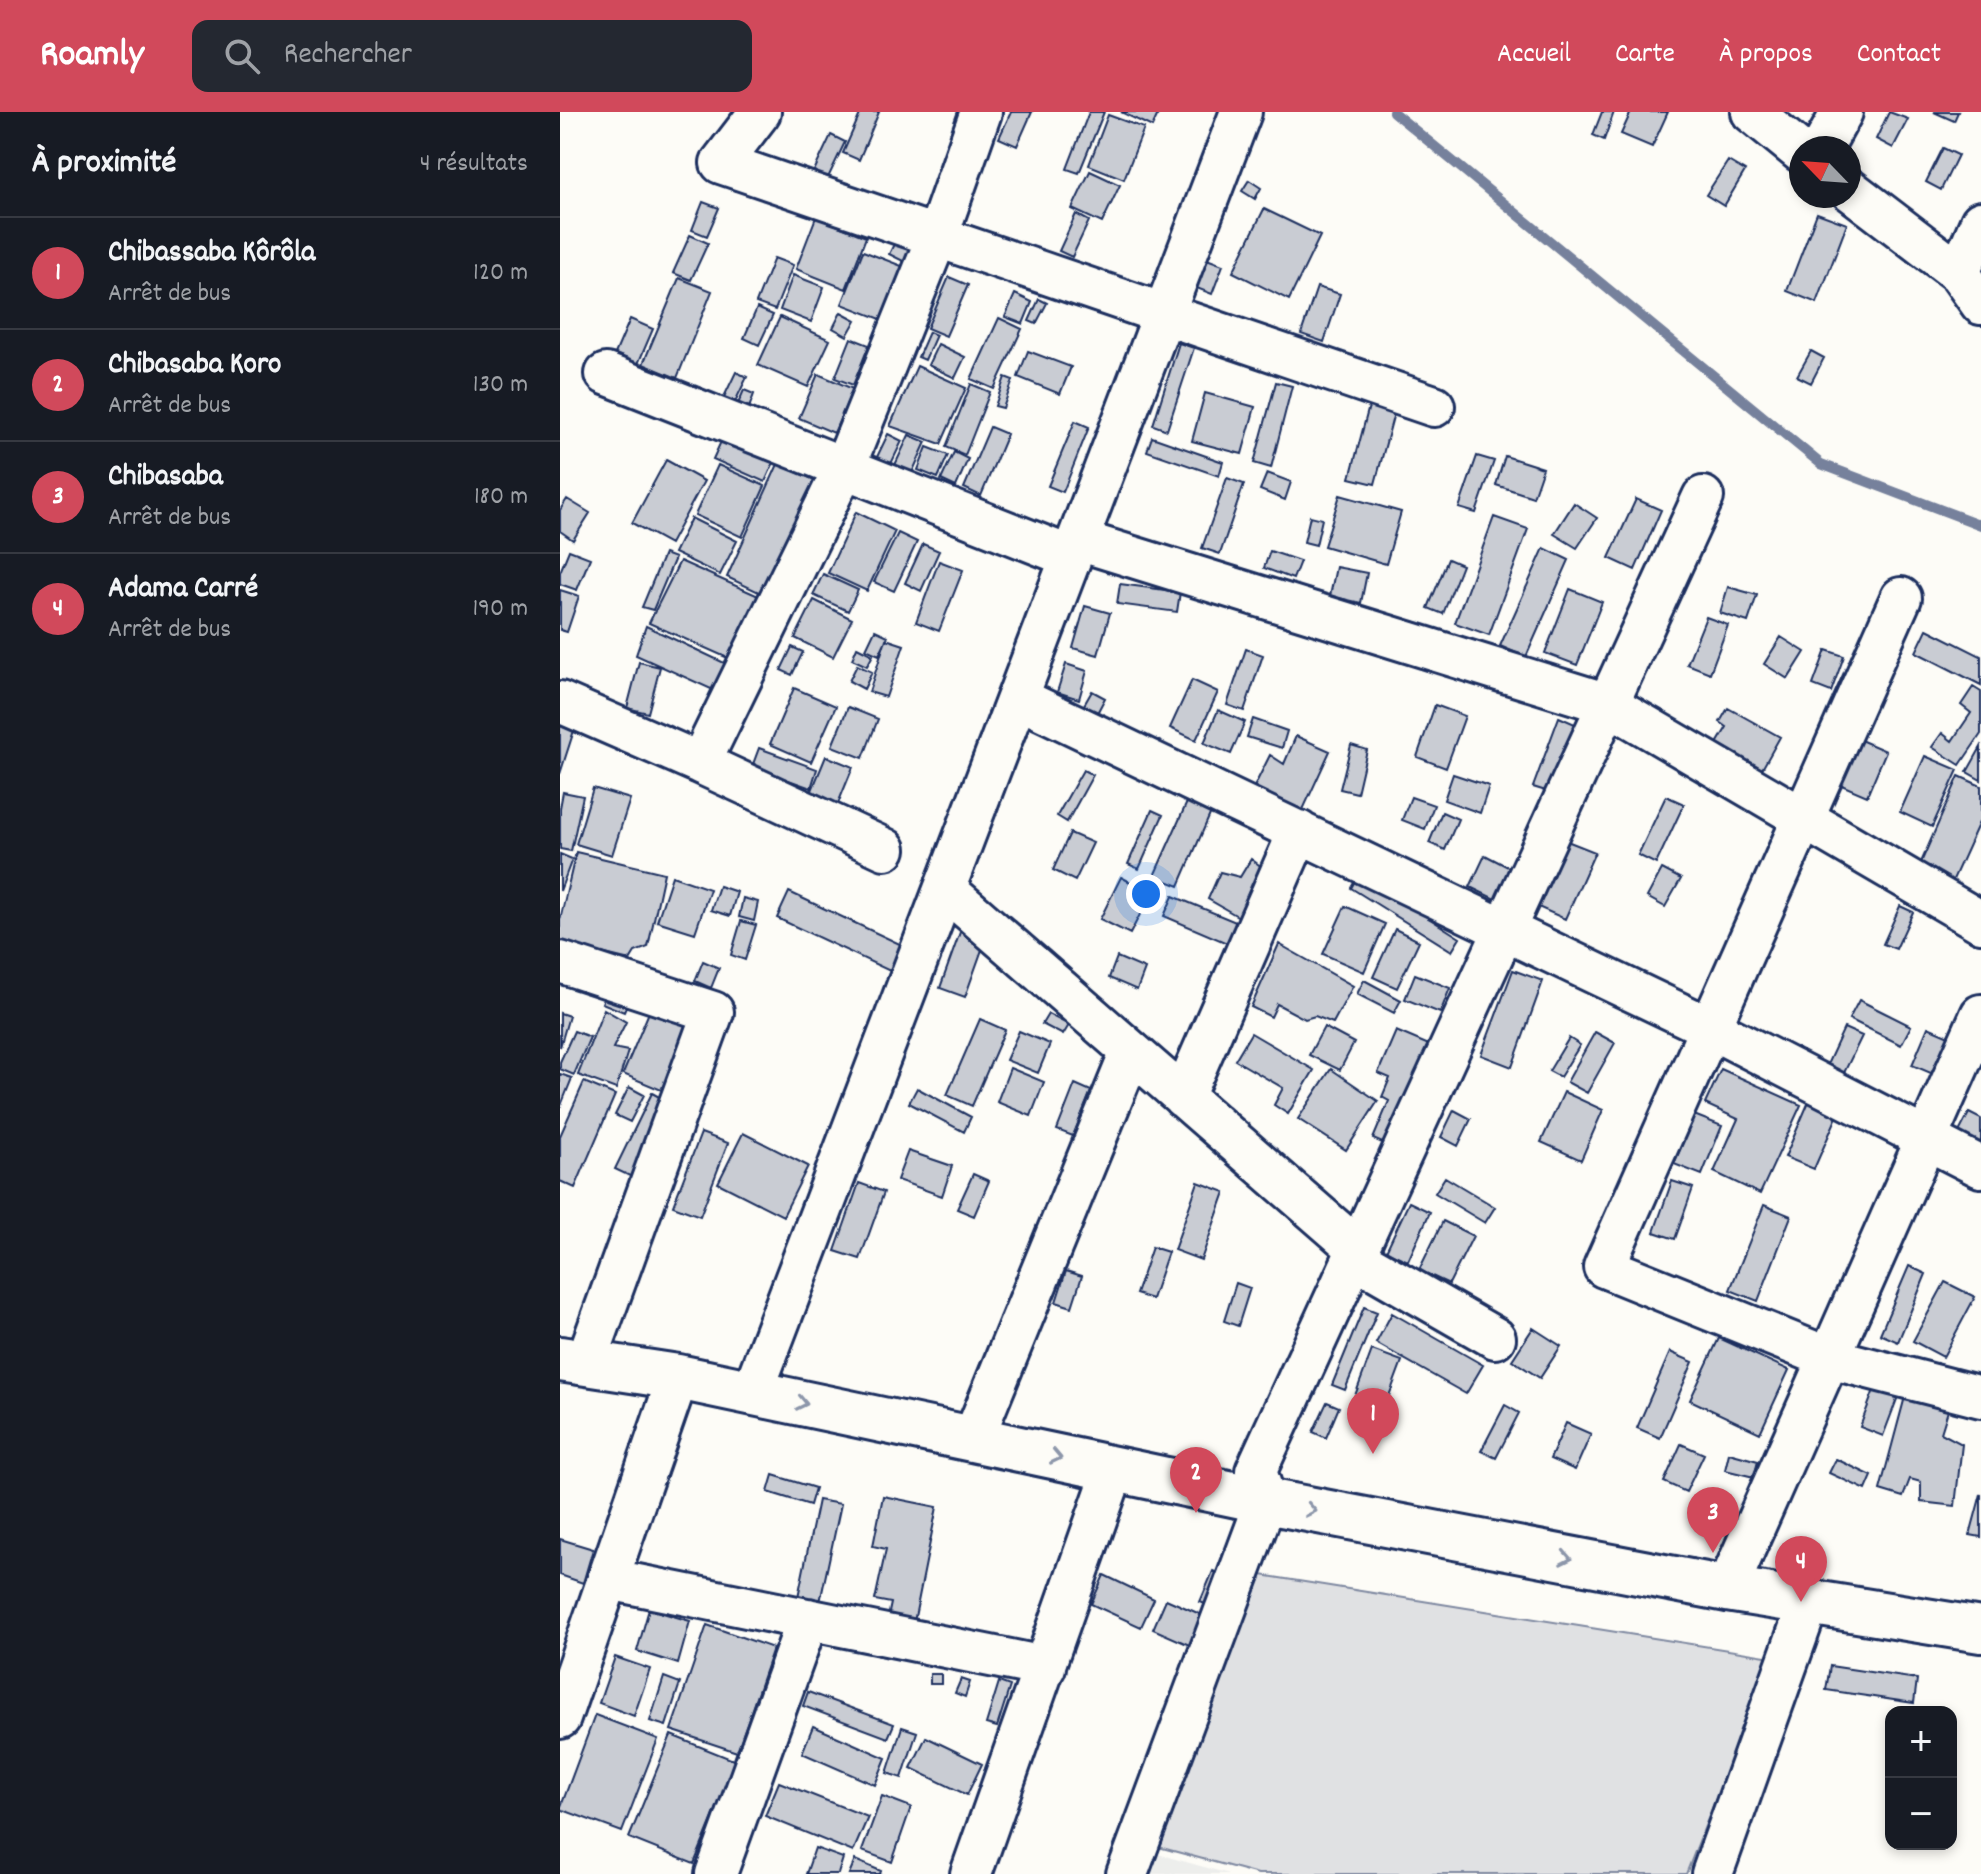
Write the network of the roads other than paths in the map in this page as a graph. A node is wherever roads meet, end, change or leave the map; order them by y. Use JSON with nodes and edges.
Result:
{"nodes":[{"id":1,"x":760,"y":112,"type":"edge"},
{"id":2,"x":981,"y":112,"type":"edge"},
{"id":3,"x":1241,"y":112,"type":"edge"},
{"id":4,"x":1752,"y":112,"type":"edge"},
{"id":5,"x":1842,"y":112,"type":"edge"},
{"id":6,"x":1829,"y":136,"type":"edge"},
{"id":7,"x":1789,"y":142,"type":"edge"},
{"id":8,"x":1861,"y":199,"type":"edge"},
{"id":9,"x":1981,"y":222,"type":"edge"},
{"id":10,"x":937,"y":237,"type":"junction"},
{"id":11,"x":1970,"y":288,"type":"edge"},
{"id":12,"x":1164,"y":314,"type":"junction"},
{"id":13,"x":606,"y":374,"type":"dead end"},
{"id":14,"x":1434,"y":406,"type":"dead end"},
{"id":15,"x":844,"y":468,"type":"junction"},
{"id":16,"x":1703,"y":497,"type":"dead end"},
{"id":17,"x":1074,"y":549,"type":"junction"},
{"id":18,"x":1901,"y":598,"type":"dead end"},
{"id":19,"x":1018,"y":698,"type":"junction"},
{"id":20,"x":560,"y":702,"type":"edge"},
{"id":21,"x":1608,"y":704,"type":"junction"},
{"id":22,"x":700,"y":763,"type":"junction"},
{"id":23,"x":1804,"y":818,"type":"junction"},
{"id":24,"x":1299,"y":831,"type":"junction"},
{"id":25,"x":885,"y":849,"type":"dead end"},
{"id":26,"x":945,"y":889,"type":"junction"},
{"id":27,"x":1981,"y":922,"type":"edge"},
{"id":28,"x":1505,"y":930,"type":"junction"},
{"id":29,"x":560,"y":962,"type":"edge"},
{"id":30,"x":1981,"y":1015,"type":"edge"},
{"id":31,"x":1710,"y":1028,"type":"junction"},
{"id":32,"x":1131,"y":1052,"type":"junction"},
{"id":33,"x":1183,"y":1097,"type":"junction"},
{"id":34,"x":1926,"y":1139,"type":"junction"},
{"id":35,"x":1981,"y":1167,"type":"edge"},
{"id":36,"x":1356,"y":1253,"type":"junction"},
{"id":37,"x":1495,"y":1338,"type":"dead end"},
{"id":38,"x":575,"y":1346,"type":"edge"},
{"id":39,"x":1829,"y":1358,"type":"junction"},
{"id":40,"x":678,"y":1377,"type":"junction"},
{"id":41,"x":757,"y":1379,"type":"junction"},
{"id":42,"x":1981,"y":1397,"type":"edge"},
{"id":43,"x":978,"y":1426,"type":"junction"},
{"id":44,"x":1114,"y":1469,"type":"junction"},
{"id":45,"x":1261,"y":1486,"type":"junction"},
{"id":46,"x":1733,"y":1576,"type":"junction"},
{"id":47,"x":608,"y":1579,"type":"junction"},
{"id":48,"x":1981,"y":1600,"type":"edge"},
{"id":49,"x":1809,"y":1602,"type":"junction"},
{"id":50,"x":808,"y":1619,"type":"junction"},
{"id":51,"x":1981,"y":1630,"type":"edge"},
{"id":52,"x":1045,"y":1667,"type":"junction"},
{"id":53,"x":560,"y":1718,"type":"edge"},
{"id":54,"x":716,"y":1874,"type":"edge"},
{"id":55,"x":971,"y":1874,"type":"edge"},
{"id":56,"x":1127,"y":1874,"type":"edge"},
{"id":57,"x":1712,"y":1874,"type":"edge"}],
"edges":[{"from":1,"to":10,"type":"street"},
{"from":2,"to":10,"type":"street"},
{"from":3,"to":12,"type":"street"},
{"from":4,"to":7,"type":"street"},
{"from":5,"to":6,"type":"street"},
{"from":8,"to":11,"type":"street"},
{"from":9,"to":11,"type":"street"},
{"from":10,"to":12,"type":"street"},
{"from":10,"to":15,"type":"street"},
{"from":12,"to":14,"type":"street"},
{"from":12,"to":17,"type":"street"},
{"from":13,"to":15,"type":"street"},
{"from":15,"to":17,"type":"street"},
{"from":15,"to":22,"type":"street"},
{"from":16,"to":21,"type":"street"},
{"from":17,"to":19,"type":"street"},
{"from":17,"to":21,"type":"street"},
{"from":18,"to":23,"type":"street"},
{"from":19,"to":24,"type":"street"},
{"from":19,"to":26,"type":"street"},
{"from":20,"to":22,"type":"street"},
{"from":21,"to":23,"type":"street"},
{"from":21,"to":28,"type":"street"},
{"from":22,"to":25,"type":"street"},
{"from":23,"to":27,"type":"street"},
{"from":23,"to":31,"type":"street"},
{"from":24,"to":28,"type":"street"},
{"from":24,"to":33,"type":"street"},
{"from":26,"to":32,"type":"street"},
{"from":26,"to":41,"type":"street"},
{"from":28,"to":31,"type":"street"},
{"from":28,"to":36,"type":"street"},
{"from":29,"to":38,"type":"street"},
{"from":30,"to":34,"type":"street"},
{"from":31,"to":34,"type":"street"},
{"from":31,"to":39,"type":"street"},
{"from":32,"to":33,"type":"street"},
{"from":32,"to":43,"type":"street"},
{"from":33,"to":36,"type":"street"},
{"from":34,"to":35,"type":"street"},
{"from":34,"to":39,"type":"street"},
{"from":36,"to":37,"type":"street"},
{"from":36,"to":45,"type":"street"},
{"from":38,"to":40,"type":"main road"},
{"from":38,"to":41,"type":"main road"},
{"from":39,"to":42,"type":"street"},
{"from":39,"to":46,"type":"street"},
{"from":40,"to":41,"type":"main road"},
{"from":40,"to":47,"type":"street"},
{"from":41,"to":43,"type":"main road"},
{"from":43,"to":44,"type":"main road","one_way":true},
{"from":43,"to":45,"type":"main road"},
{"from":44,"to":45,"type":"main road"},
{"from":44,"to":52,"type":"street"},
{"from":45,"to":46,"type":"main road"},
{"from":45,"to":56,"type":"street"},
{"from":46,"to":48,"type":"main road"},
{"from":46,"to":49,"type":"main road"},
{"from":47,"to":50,"type":"street"},
{"from":47,"to":53,"type":"street"},
{"from":49,"to":51,"type":"main road"},
{"from":49,"to":57,"type":"street"},
{"from":50,"to":52,"type":"street"},
{"from":50,"to":54,"type":"street"},
{"from":52,"to":55,"type":"street"}]}
